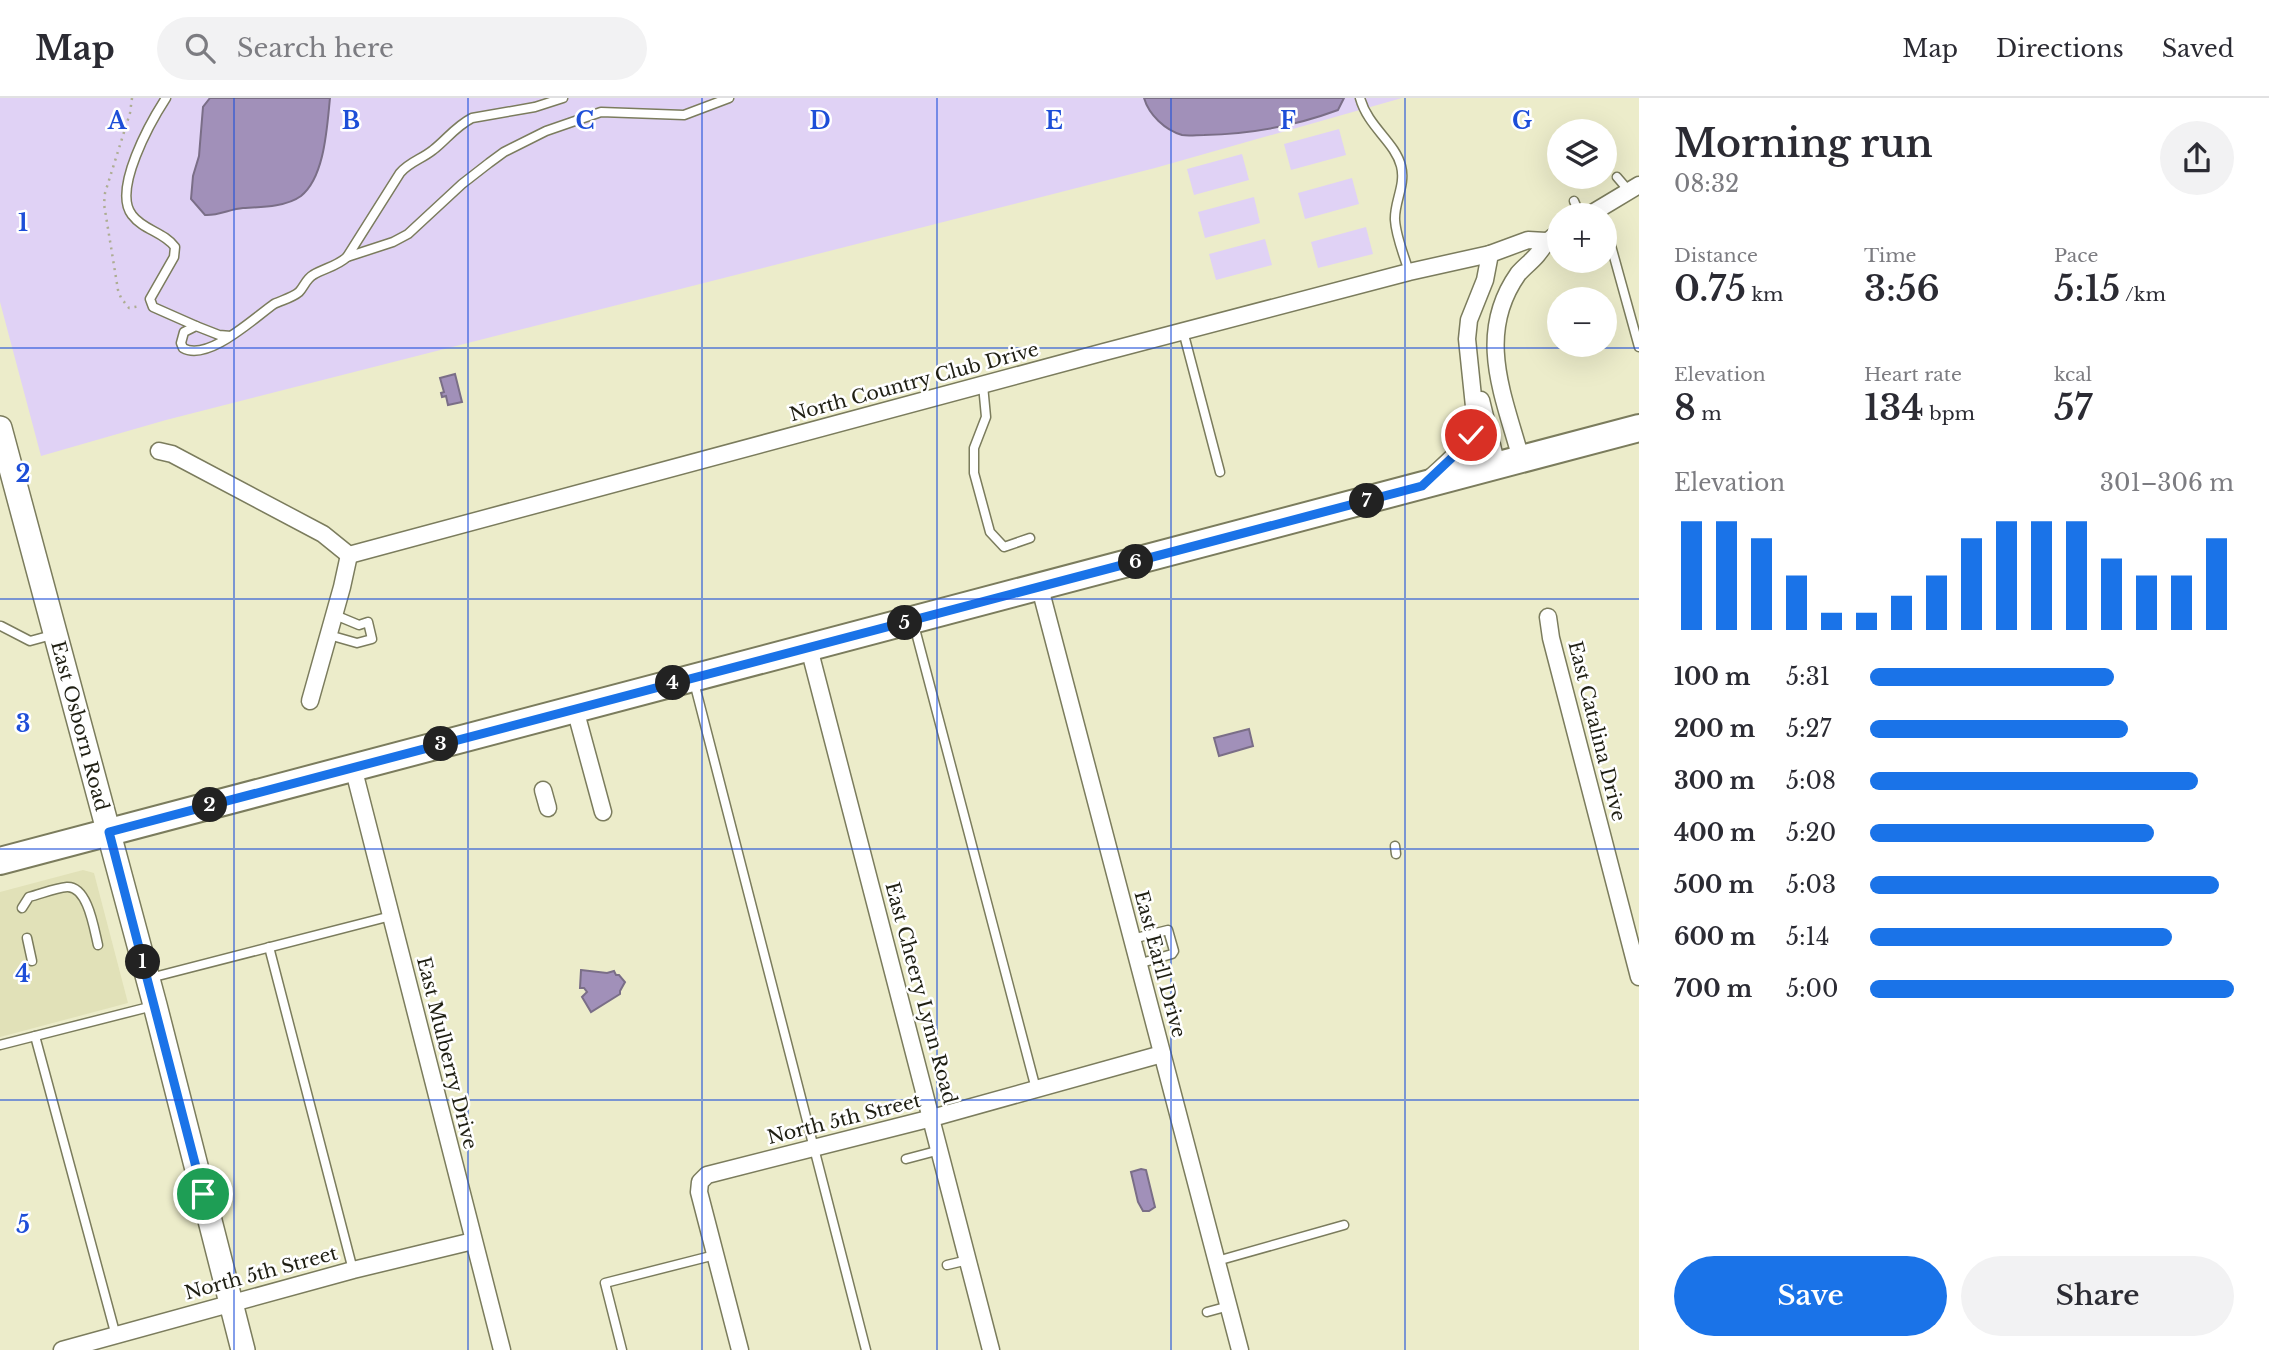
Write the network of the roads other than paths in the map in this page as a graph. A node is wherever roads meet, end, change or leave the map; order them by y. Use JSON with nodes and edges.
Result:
{"nodes":[{"id":1,"x":166,"y":98,"type":"edge"},
{"id":2,"x":562,"y":98,"type":"edge"},
{"id":3,"x":729,"y":98,"type":"edge"},
{"id":4,"x":1360,"y":98,"type":"edge"},
{"id":5,"x":1617,"y":177,"type":"dead end"},
{"id":6,"x":1634,"y":188,"type":"edge"},
{"id":7,"x":1615,"y":203,"type":"edge"},
{"id":8,"x":1547,"y":238,"type":"edge"},
{"id":9,"x":1547,"y":243,"type":"edge"},
{"id":10,"x":1490,"y":254,"type":"junction"},
{"id":11,"x":347,"y":257,"type":"junction"},
{"id":12,"x":1409,"y":272,"type":"junction"},
{"id":13,"x":1616,"y":273,"type":"edge"},
{"id":14,"x":1485,"y":280,"type":"junction"},
{"id":15,"x":1509,"y":290,"type":"junction"},
{"id":16,"x":196,"y":326,"type":"junction"},
{"id":17,"x":1183,"y":331,"type":"junction"},
{"id":18,"x":1468,"y":334,"type":"junction"},
{"id":19,"x":231,"y":335,"type":"junction"},
{"id":20,"x":1495,"y":337,"type":"junction"},
{"id":21,"x":1639,"y":347,"type":"edge"},
{"id":22,"x":1472,"y":382,"type":"junction"},
{"id":23,"x":983,"y":385,"type":"junction"},
{"id":24,"x":0,"y":428,"type":"edge"},
{"id":25,"x":1639,"y":428,"type":"edge"},
{"id":26,"x":159,"y":451,"type":"dead end"},
{"id":27,"x":1509,"y":463,"type":"junction"},
{"id":28,"x":1220,"y":472,"type":"dead end"},
{"id":29,"x":1422,"y":486,"type":"junction"},
{"id":30,"x":1030,"y":538,"type":"dead end"},
{"id":31,"x":349,"y":555,"type":"junction"},
{"id":32,"x":1040,"y":588,"type":"junction"},
{"id":33,"x":335,"y":615,"type":"junction"},
{"id":34,"x":1548,"y":617,"type":"dead end"},
{"id":35,"x":913,"y":621,"type":"junction"},
{"id":36,"x":1,"y":626,"type":"edge"},
{"id":37,"x":55,"y":634,"type":"junction"},
{"id":38,"x":329,"y":635,"type":"junction"},
{"id":39,"x":809,"y":648,"type":"junction"},
{"id":40,"x":693,"y":678,"type":"junction"},
{"id":41,"x":310,"y":701,"type":"dead end"},
{"id":42,"x":575,"y":709,"type":"junction"},
{"id":43,"x":353,"y":766,"type":"junction"},
{"id":44,"x":544,"y":789,"type":"dead end"},
{"id":45,"x":548,"y":808,"type":"dead end"},
{"id":46,"x":603,"y":812,"type":"dead end"},
{"id":47,"x":109,"y":832,"type":"junction"},
{"id":48,"x":0,"y":861,"type":"edge"},
{"id":49,"x":22,"y":908,"type":"dead end"},
{"id":50,"x":391,"y":916,"type":"junction"},
{"id":51,"x":27,"y":938,"type":"dead end"},
{"id":52,"x":1131,"y":939,"type":"junction"},
{"id":53,"x":1634,"y":940,"type":"edge"},
{"id":54,"x":98,"y":945,"type":"dead end"},
{"id":55,"x":269,"y":947,"type":"junction"},
{"id":56,"x":32,"y":961,"type":"dead end"},
{"id":57,"x":1138,"y":964,"type":"junction"},
{"id":58,"x":1639,"y":977,"type":"edge"},
{"id":59,"x":148,"y":978,"type":"junction"},
{"id":60,"x":155,"y":1005,"type":"junction"},
{"id":61,"x":35,"y":1036,"type":"junction"},
{"id":62,"x":0,"y":1045,"type":"edge"},
{"id":63,"x":1161,"y":1054,"type":"junction"},
{"id":64,"x":1036,"y":1089,"type":"junction"},
{"id":65,"x":932,"y":1118,"type":"junction"},
{"id":66,"x":813,"y":1148,"type":"junction"},
{"id":67,"x":941,"y":1150,"type":"junction"},
{"id":68,"x":906,"y":1159,"type":"dead end"},
{"id":69,"x":1344,"y":1225,"type":"dead end"},
{"id":70,"x":473,"y":1241,"type":"junction"},
{"id":71,"x":715,"y":1255,"type":"junction"},
{"id":72,"x":968,"y":1260,"type":"junction"},
{"id":73,"x":1217,"y":1261,"type":"junction"},
{"id":74,"x":947,"y":1265,"type":"dead end"},
{"id":75,"x":353,"y":1270,"type":"junction"},
{"id":76,"x":231,"y":1303,"type":"junction"},
{"id":77,"x":1229,"y":1306,"type":"junction"},
{"id":78,"x":1207,"y":1312,"type":"dead end"},
{"id":79,"x":116,"y":1336,"type":"junction"},
{"id":80,"x":62,"y":1350,"type":"edge"},
{"id":81,"x":243,"y":1350,"type":"edge"},
{"id":82,"x":502,"y":1350,"type":"edge"},
{"id":83,"x":622,"y":1350,"type":"edge"},
{"id":84,"x":740,"y":1350,"type":"edge"},
{"id":85,"x":866,"y":1350,"type":"edge"},
{"id":86,"x":991,"y":1350,"type":"edge"},
{"id":87,"x":1240,"y":1350,"type":"edge"}],
"edges":[{"from":1,"to":16,"type":"lane"},
{"from":2,"to":11,"type":"lane"},
{"from":3,"to":11,"type":"lane"},
{"from":4,"to":12,"type":"lane"},
{"from":5,"to":6,"type":"lane"},
{"from":6,"to":7,"type":"street"},
{"from":8,"to":10,"type":"street","name":"North Country Club Drive"},
{"from":9,"to":15,"type":"street","name":"North Country Club Drive"},
{"from":10,"to":12,"type":"street","name":"North Country Club Drive"},
{"from":10,"to":14,"type":"street"},
{"from":11,"to":19,"type":"lane"},
{"from":12,"to":17,"type":"street","name":"North Country Club Drive"},
{"from":13,"to":21,"type":"lane"},
{"from":14,"to":15,"type":"street"},
{"from":14,"to":18,"type":"street"},
{"from":15,"to":20,"type":"street","name":"North Country Club Drive"},
{"from":16,"to":19,"type":"lane"},
{"from":16,"to":19,"type":"lane"},
{"from":17,"to":23,"type":"street","name":"North Country Club Drive"},
{"from":17,"to":28,"type":"lane"},
{"from":18,"to":20,"type":"street"},
{"from":18,"to":22,"type":"street"},
{"from":20,"to":27,"type":"street","name":"North Country Club Drive"},
{"from":22,"to":27,"type":"street"},
{"from":22,"to":29,"type":"street"},
{"from":23,"to":30,"type":"lane"},
{"from":23,"to":31,"type":"street","name":"North Country Club Drive"},
{"from":24,"to":37,"type":"main road","name":"East Osborn Road"},
{"from":25,"to":27,"type":"main road"},
{"from":26,"to":31,"type":"street"},
{"from":27,"to":29,"type":"main road"},
{"from":29,"to":32,"type":"main road"},
{"from":31,"to":33,"type":"street"},
{"from":32,"to":35,"type":"main road"},
{"from":32,"to":52,"type":"street","name":"East Earll Drive"},
{"from":33,"to":38,"type":"street"},
{"from":33,"to":38,"type":"lane"},
{"from":34,"to":53,"type":"street","name":"East Catalina Drive"},
{"from":35,"to":39,"type":"main road"},
{"from":35,"to":64,"type":"lane"},
{"from":36,"to":37,"type":"lane"},
{"from":37,"to":47,"type":"main road","name":"East Osborn Road"},
{"from":38,"to":41,"type":"street"},
{"from":39,"to":40,"type":"main road"},
{"from":39,"to":65,"type":"street","name":"East Cheery Lynn Road"},
{"from":40,"to":42,"type":"main road"},
{"from":40,"to":66,"type":"lane"},
{"from":42,"to":43,"type":"main road"},
{"from":42,"to":46,"type":"street"},
{"from":43,"to":47,"type":"main road"},
{"from":43,"to":50,"type":"street","name":"East Mulberry Drive"},
{"from":44,"to":45,"type":"street"},
{"from":47,"to":48,"type":"main road"},
{"from":47,"to":59,"type":"main road","name":"East Osborn Road"},
{"from":49,"to":54,"type":"lane"},
{"from":50,"to":55,"type":"lane"},
{"from":50,"to":70,"type":"street","name":"East Mulberry Drive"},
{"from":51,"to":56,"type":"lane"},
{"from":52,"to":57,"type":"street","name":"East Earll Drive"},
{"from":52,"to":57,"type":"lane"},
{"from":53,"to":58,"type":"street","name":"East Catalina Drive"},
{"from":55,"to":59,"type":"lane"},
{"from":55,"to":75,"type":"lane"},
{"from":57,"to":63,"type":"street","name":"East Earll Drive"},
{"from":59,"to":60,"type":"main road","name":"East Osborn Road"},
{"from":60,"to":61,"type":"lane"},
{"from":60,"to":76,"type":"main road","name":"East Osborn Road"},
{"from":61,"to":62,"type":"lane"},
{"from":61,"to":79,"type":"lane"},
{"from":63,"to":64,"type":"street","name":"North 5th Street"},
{"from":63,"to":73,"type":"street","name":"East Earll Drive"},
{"from":64,"to":65,"type":"street","name":"North 5th Street"},
{"from":65,"to":66,"type":"street","name":"North 5th Street"},
{"from":65,"to":67,"type":"street","name":"East Cheery Lynn Road"},
{"from":66,"to":71,"type":"street","name":"North 5th Street"},
{"from":66,"to":85,"type":"lane"},
{"from":67,"to":68,"type":"lane"},
{"from":67,"to":72,"type":"street","name":"East Cheery Lynn Road"},
{"from":69,"to":73,"type":"lane"},
{"from":70,"to":75,"type":"street","name":"North 5th Street"},
{"from":70,"to":82,"type":"street","name":"East Mulberry Drive"},
{"from":71,"to":83,"type":"lane"},
{"from":71,"to":84,"type":"street"},
{"from":72,"to":74,"type":"lane"},
{"from":72,"to":86,"type":"street","name":"East Cheery Lynn Road"},
{"from":73,"to":77,"type":"street","name":"East Earll Drive"},
{"from":75,"to":76,"type":"street","name":"North 5th Street"},
{"from":76,"to":79,"type":"street","name":"North 5th Street"},
{"from":76,"to":81,"type":"main road","name":"East Osborn Road"},
{"from":77,"to":78,"type":"lane"},
{"from":77,"to":87,"type":"street","name":"East Earll Drive"},
{"from":79,"to":80,"type":"street","name":"North 5th Street"}]}
